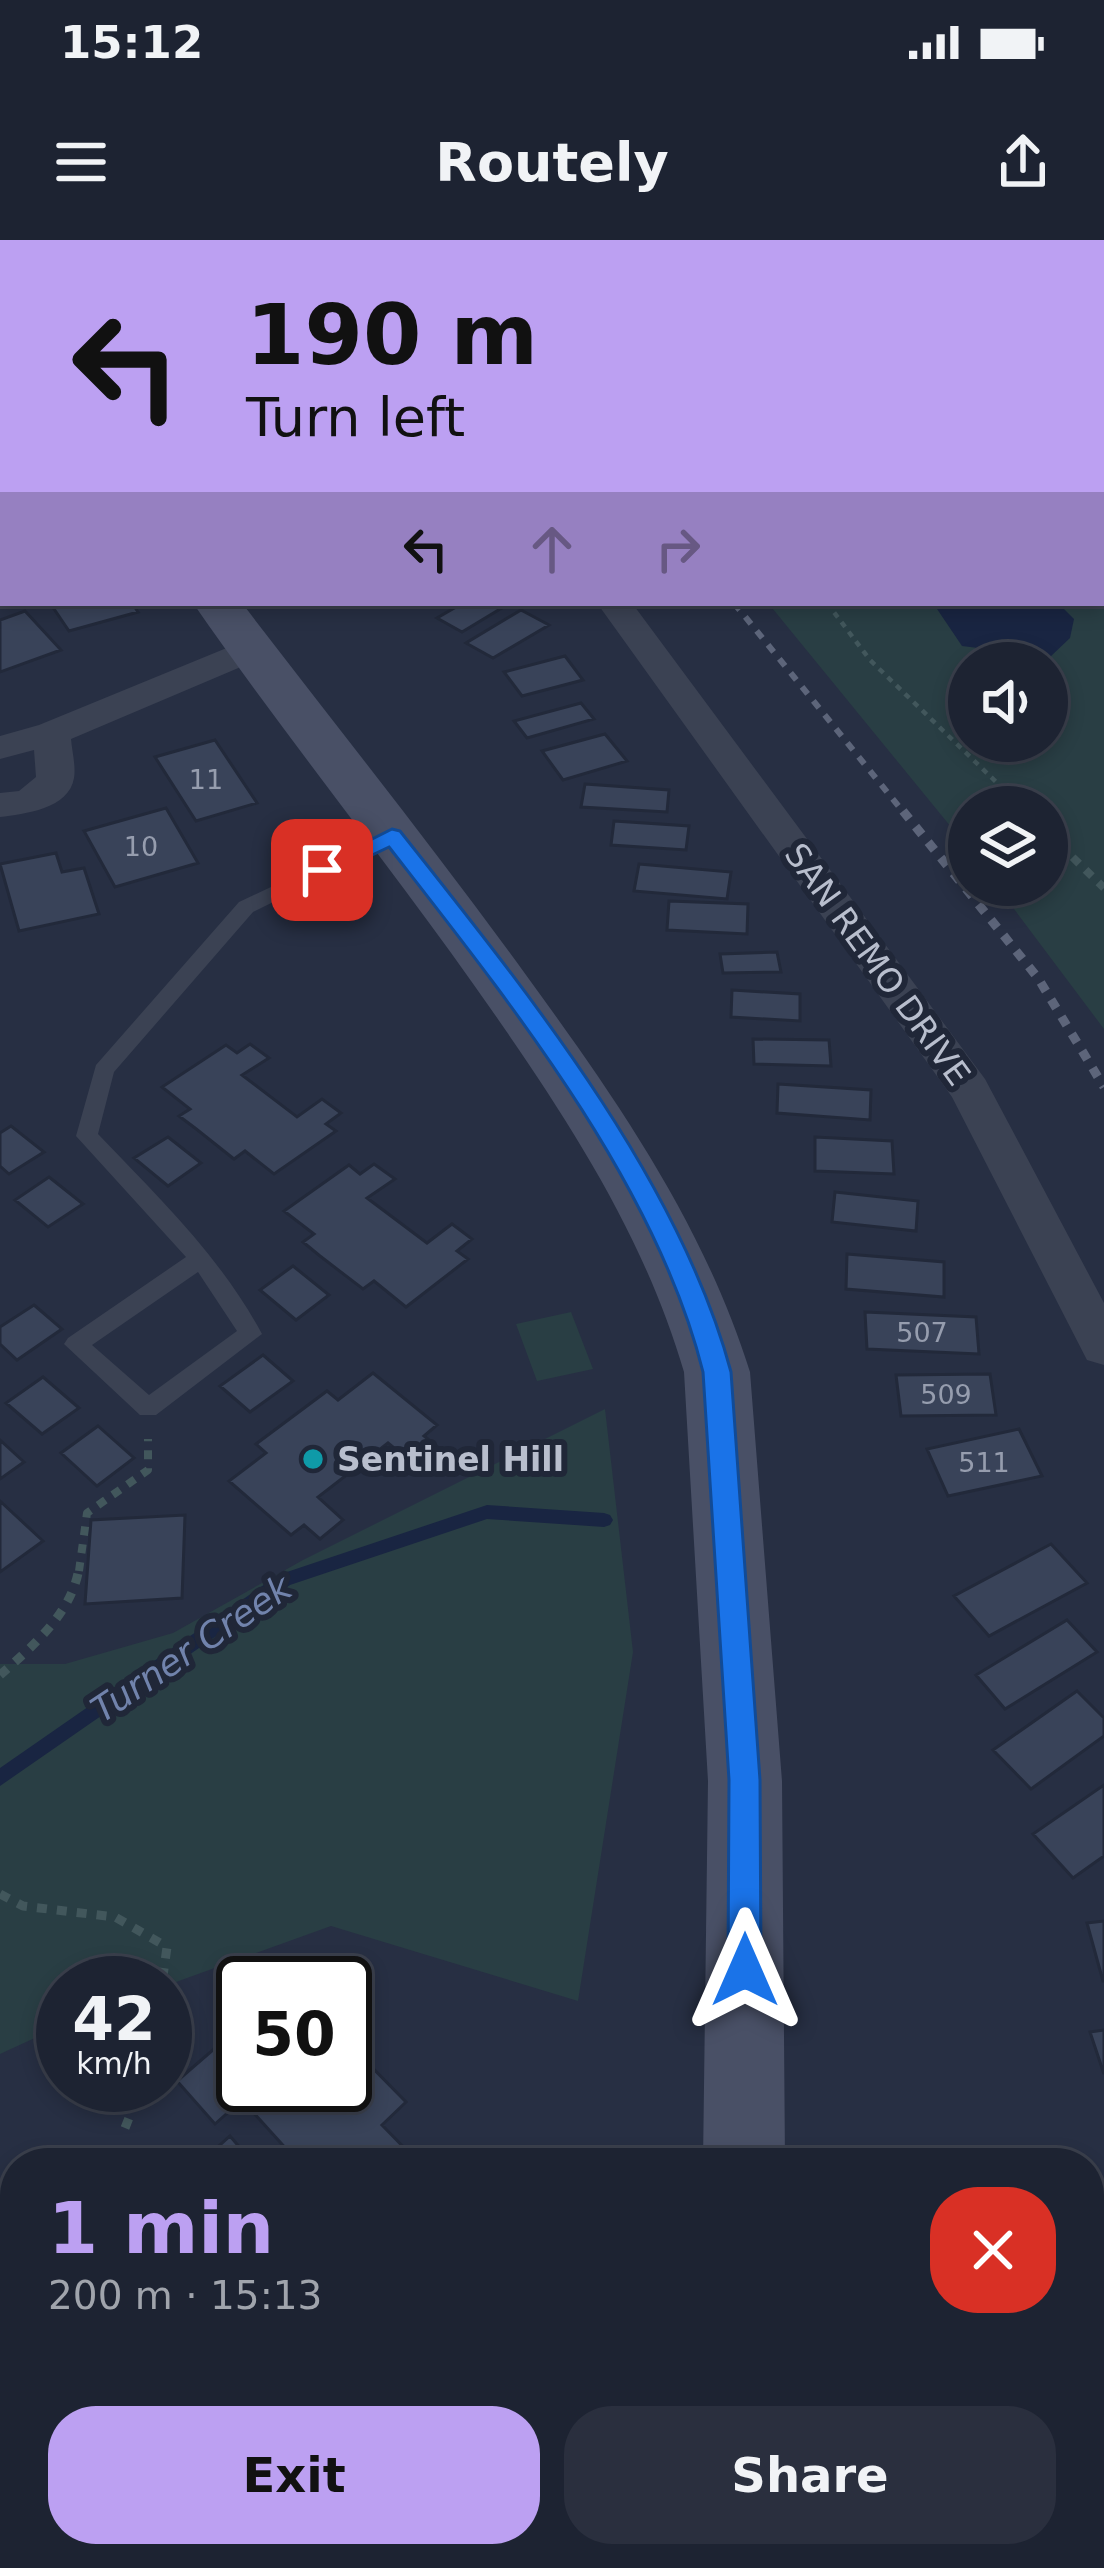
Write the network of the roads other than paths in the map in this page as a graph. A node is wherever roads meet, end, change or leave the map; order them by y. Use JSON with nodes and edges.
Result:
{"nodes":[{"id":1,"x":616,"y":606,"type":"edge"},
{"id":2,"x":234,"y":626,"type":"edge"},
{"id":3,"x":52,"y":733,"type":"junction"},
{"id":4,"x":0,"y":748,"type":"edge"},
{"id":5,"x":0,"y":805,"type":"edge"},
{"id":6,"x":392,"y":836,"type":"junction"},
{"id":7,"x":200,"y":1258,"type":"junction"},
{"id":8,"x":1104,"y":1347,"type":"edge"},
{"id":9,"x":745,"y":2148,"type":"edge"}],
"edges":[{"from":1,"to":8,"type":"street","name":"SAN REMO DRIVE"},
{"from":2,"to":3,"type":"street"},
{"from":2,"to":6,"type":"main road"},
{"from":3,"to":4,"type":"street"},
{"from":3,"to":5,"type":"street"},
{"from":6,"to":7,"type":"lane"},
{"from":6,"to":9,"type":"main road"},
{"from":7,"to":7,"type":"lane"}]}
